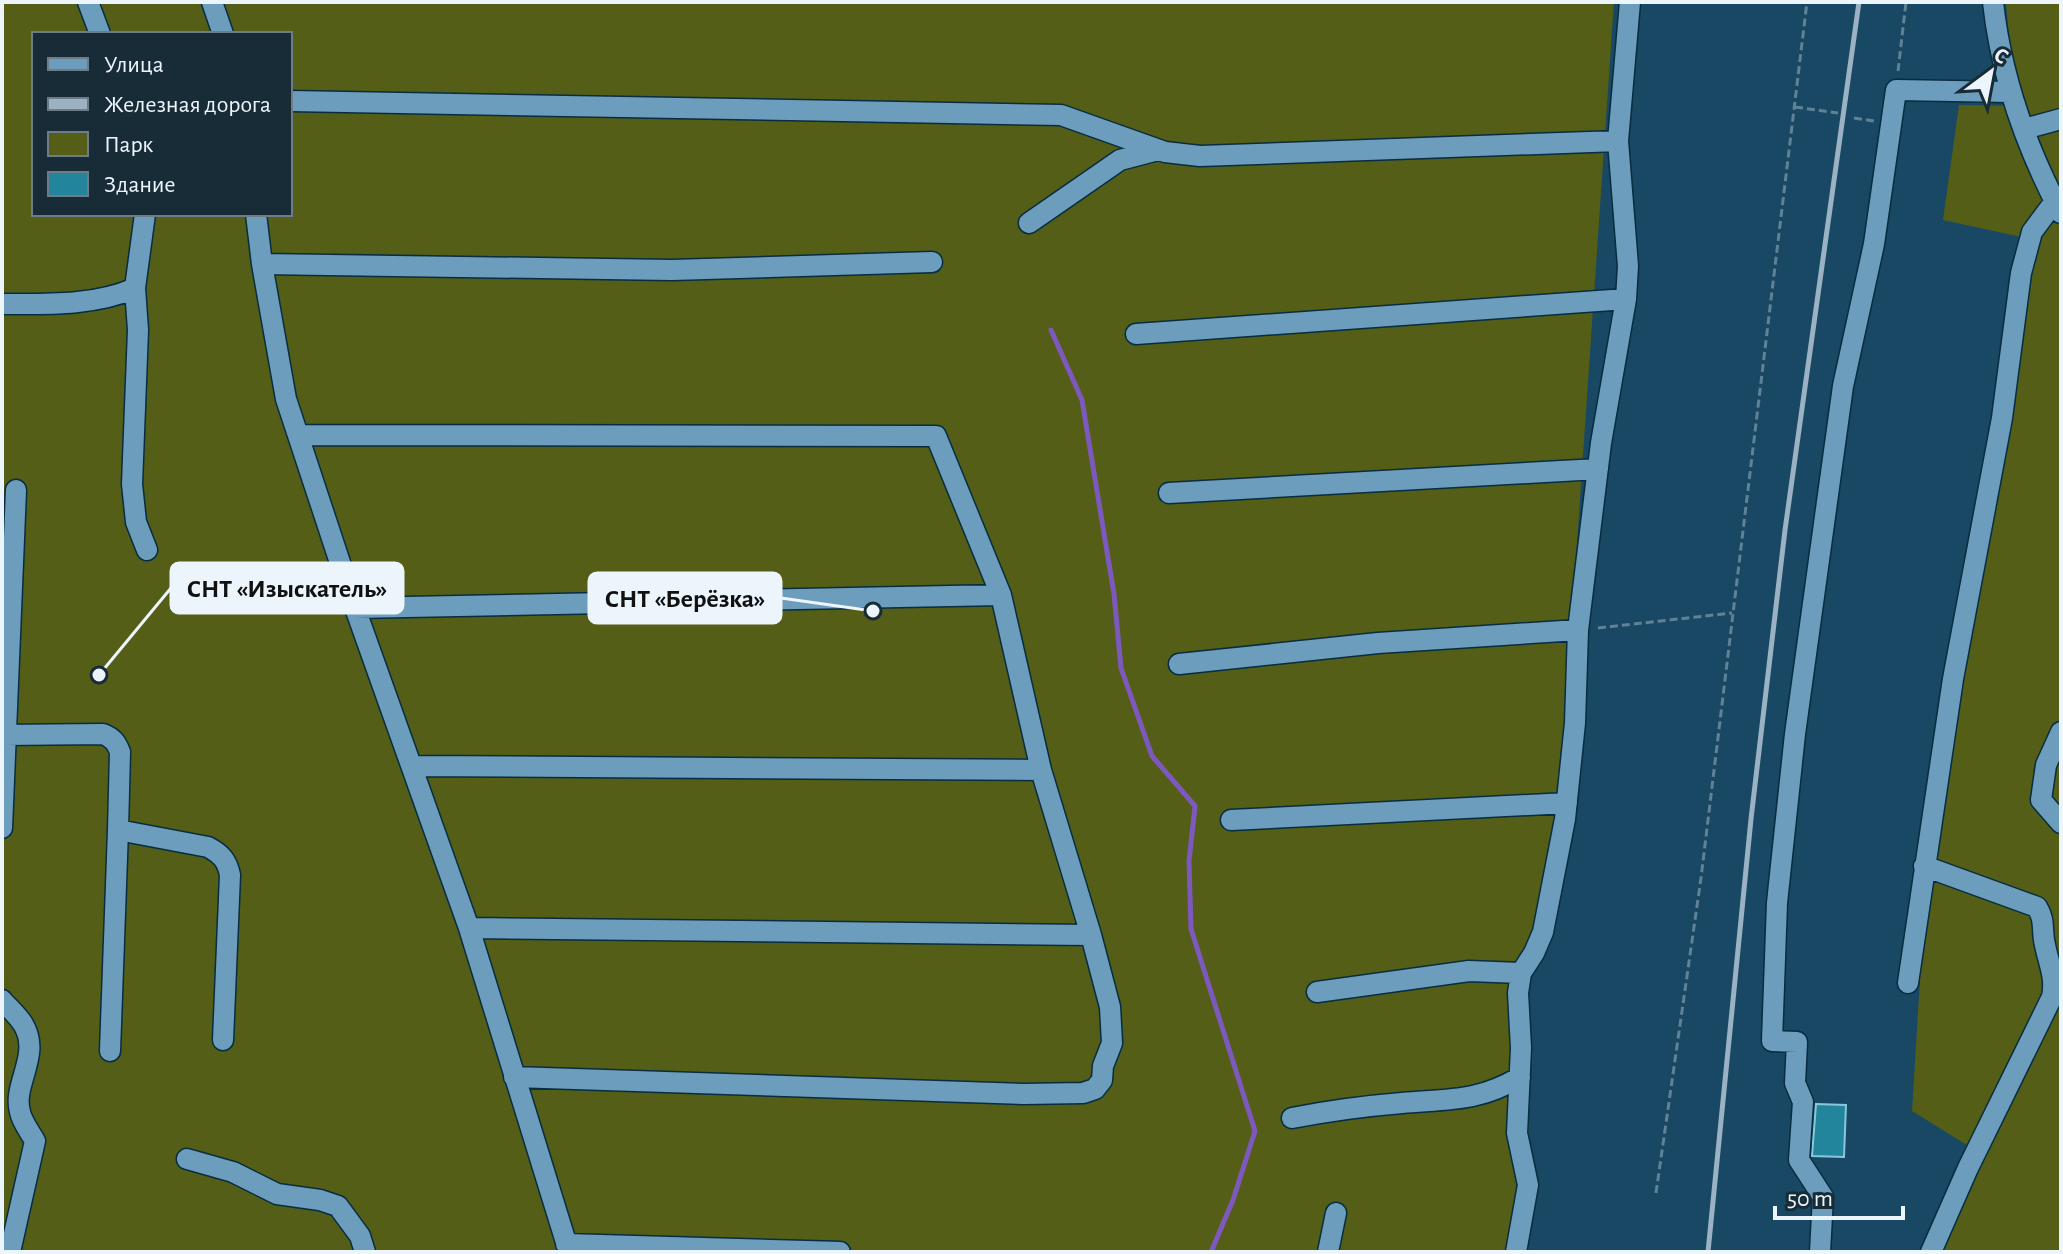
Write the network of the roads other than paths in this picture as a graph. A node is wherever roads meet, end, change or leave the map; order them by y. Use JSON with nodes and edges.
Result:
{"nodes":[{"id":1,"x":88,"y":2,"type":"edge"},
{"id":2,"x":212,"y":2,"type":"edge"},
{"id":3,"x":1630,"y":2,"type":"edge"},
{"id":4,"x":1993,"y":2,"type":"edge"},
{"id":5,"x":99,"y":32,"type":"edge"},
{"id":6,"x":222,"y":32,"type":"edge"},
{"id":7,"x":2010,"y":92,"type":"junction"},
{"id":8,"x":292,"y":101,"type":"edge"},
{"id":9,"x":2061,"y":119,"type":"edge"},
{"id":10,"x":2024,"y":129,"type":"junction"},
{"id":11,"x":1618,"y":141,"type":"junction"},
{"id":12,"x":1158,"y":150,"type":"junction"},
{"id":13,"x":2058,"y":207,"type":"edge"},
{"id":14,"x":145,"y":216,"type":"edge"},
{"id":15,"x":256,"y":216,"type":"edge"},
{"id":16,"x":1029,"y":223,"type":"dead end"},
{"id":17,"x":932,"y":262,"type":"dead end"},
{"id":18,"x":262,"y":264,"type":"junction"},
{"id":19,"x":135,"y":288,"type":"junction"},
{"id":20,"x":1626,"y":299,"type":"junction"},
{"id":21,"x":2,"y":304,"type":"edge"},
{"id":22,"x":1136,"y":334,"type":"dead end"},
{"id":23,"x":299,"y":435,"type":"junction"},
{"id":24,"x":1598,"y":469,"type":"junction"},
{"id":25,"x":16,"y":490,"type":"dead end"},
{"id":26,"x":1169,"y":493,"type":"dead end"},
{"id":27,"x":147,"y":550,"type":"dead end"},
{"id":28,"x":1001,"y":595,"type":"junction"},
{"id":29,"x":355,"y":608,"type":"junction"},
{"id":30,"x":1578,"y":630,"type":"junction"},
{"id":31,"x":1179,"y":664,"type":"dead end"},
{"id":32,"x":2061,"y":732,"type":"edge"},
{"id":33,"x":4,"y":735,"type":"edge"},
{"id":34,"x":412,"y":766,"type":"junction"},
{"id":35,"x":1041,"y":770,"type":"junction"},
{"id":36,"x":1567,"y":803,"type":"junction"},
{"id":37,"x":1231,"y":820,"type":"dead end"},
{"id":38,"x":2061,"y":823,"type":"edge"},
{"id":39,"x":2,"y":828,"type":"edge"},
{"id":40,"x":118,"y":830,"type":"junction"},
{"id":41,"x":1924,"y":866,"type":"junction"},
{"id":42,"x":2052,"y":915,"type":"edge"},
{"id":43,"x":469,"y":928,"type":"junction"},
{"id":44,"x":1091,"y":935,"type":"junction"},
{"id":45,"x":1521,"y":973,"type":"junction"},
{"id":46,"x":1908,"y":983,"type":"dead end"},
{"id":47,"x":1317,"y":992,"type":"dead end"},
{"id":48,"x":2,"y":1000,"type":"edge"},
{"id":49,"x":223,"y":1040,"type":"dead end"},
{"id":50,"x":110,"y":1051,"type":"dead end"},
{"id":51,"x":514,"y":1077,"type":"junction"},
{"id":52,"x":1520,"y":1077,"type":"junction"},
{"id":53,"x":1292,"y":1118,"type":"dead end"},
{"id":54,"x":187,"y":1159,"type":"dead end"},
{"id":55,"x":1336,"y":1213,"type":"dead end"},
{"id":56,"x":568,"y":1248,"type":"edge"},
{"id":57,"x":10,"y":1252,"type":"edge"},
{"id":58,"x":365,"y":1252,"type":"edge"},
{"id":59,"x":840,"y":1252,"type":"edge"},
{"id":60,"x":1328,"y":1252,"type":"edge"},
{"id":61,"x":1516,"y":1252,"type":"edge"},
{"id":62,"x":1820,"y":1252,"type":"edge"},
{"id":63,"x":1931,"y":1252,"type":"edge"}],
"edges":[{"from":1,"to":5,"type":"street"},
{"from":2,"to":6,"type":"street"},
{"from":3,"to":11,"type":"street"},
{"from":4,"to":7,"type":"street"},
{"from":7,"to":10,"type":"street"},
{"from":7,"to":62,"type":"street"},
{"from":8,"to":12,"type":"street"},
{"from":9,"to":10,"type":"street"},
{"from":10,"to":13,"type":"street"},
{"from":11,"to":12,"type":"street"},
{"from":11,"to":20,"type":"street"},
{"from":12,"to":16,"type":"street"},
{"from":13,"to":41,"type":"street"},
{"from":14,"to":19,"type":"street"},
{"from":15,"to":18,"type":"street"},
{"from":17,"to":18,"type":"street"},
{"from":18,"to":23,"type":"street"},
{"from":19,"to":21,"type":"street"},
{"from":19,"to":27,"type":"street"},
{"from":20,"to":22,"type":"street"},
{"from":20,"to":24,"type":"street"},
{"from":23,"to":28,"type":"street"},
{"from":23,"to":29,"type":"street"},
{"from":24,"to":26,"type":"street"},
{"from":24,"to":30,"type":"street"},
{"from":25,"to":33,"type":"street"},
{"from":28,"to":29,"type":"street"},
{"from":28,"to":35,"type":"street"},
{"from":29,"to":34,"type":"street"},
{"from":30,"to":31,"type":"street"},
{"from":30,"to":36,"type":"street"},
{"from":32,"to":38,"type":"street"},
{"from":33,"to":39,"type":"street"},
{"from":33,"to":40,"type":"street"},
{"from":34,"to":35,"type":"street"},
{"from":34,"to":43,"type":"street"},
{"from":35,"to":44,"type":"street"},
{"from":36,"to":37,"type":"street"},
{"from":36,"to":45,"type":"street"},
{"from":40,"to":49,"type":"street"},
{"from":40,"to":50,"type":"street"},
{"from":41,"to":42,"type":"street"},
{"from":41,"to":46,"type":"street"},
{"from":42,"to":63,"type":"street"},
{"from":43,"to":44,"type":"street"},
{"from":43,"to":51,"type":"street"},
{"from":44,"to":51,"type":"street"},
{"from":45,"to":47,"type":"street"},
{"from":45,"to":52,"type":"street"},
{"from":48,"to":57,"type":"street"},
{"from":51,"to":56,"type":"street"},
{"from":52,"to":53,"type":"street"},
{"from":52,"to":61,"type":"street"},
{"from":54,"to":58,"type":"street"},
{"from":55,"to":60,"type":"street"},
{"from":56,"to":59,"type":"street"}]}
